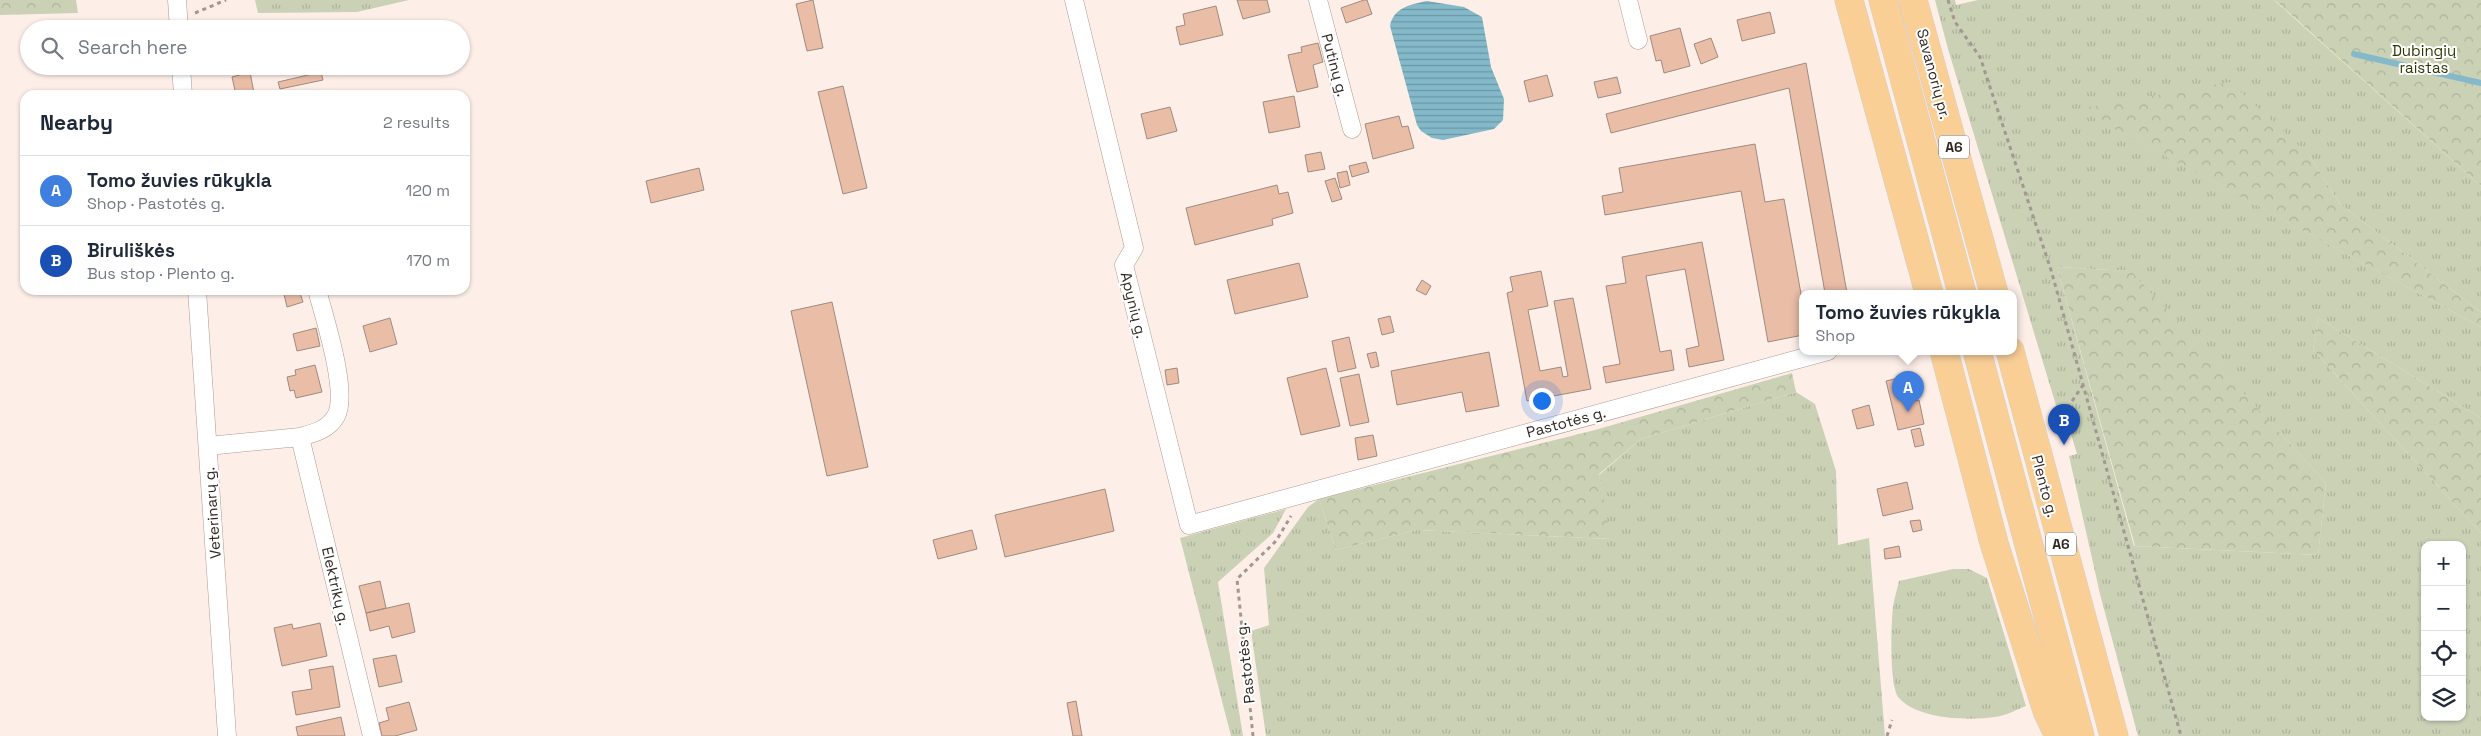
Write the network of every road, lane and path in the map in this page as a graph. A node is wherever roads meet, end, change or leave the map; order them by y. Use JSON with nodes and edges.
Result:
{"nodes":[{"id":1,"x":177,"y":0,"type":"edge"},
{"id":2,"x":226,"y":0,"type":"edge"},
{"id":3,"x":1074,"y":0,"type":"edge"},
{"id":4,"x":1318,"y":0,"type":"edge"},
{"id":5,"x":1628,"y":0,"type":"edge"},
{"id":6,"x":1848,"y":0,"type":"edge"},
{"id":7,"x":1883,"y":0,"type":"edge"},
{"id":8,"x":1913,"y":0,"type":"edge"},
{"id":9,"x":1948,"y":0,"type":"edge"},
{"id":10,"x":179,"y":20,"type":"edge"},
{"id":11,"x":187,"y":20,"type":"edge"},
{"id":12,"x":1638,"y":40,"type":"dead end"},
{"id":13,"x":183,"y":75,"type":"edge"},
{"id":14,"x":184,"y":90,"type":"edge"},
{"id":15,"x":1352,"y":129,"type":"dead end"},
{"id":16,"x":1928,"y":290,"type":"edge"},
{"id":17,"x":1961,"y":290,"type":"edge"},
{"id":18,"x":1993,"y":290,"type":"edge"},
{"id":19,"x":197,"y":295,"type":"edge"},
{"id":20,"x":318,"y":295,"type":"edge"},
{"id":21,"x":1813,"y":355,"type":"edge"},
{"id":22,"x":1945,"y":355,"type":"edge"},
{"id":23,"x":1978,"y":355,"type":"edge"},
{"id":24,"x":2011,"y":355,"type":"edge"},
{"id":25,"x":2083,"y":384,"type":"junction"},
{"id":26,"x":2059,"y":434,"type":"dead end"},
{"id":27,"x":300,"y":437,"type":"junction"},
{"id":28,"x":208,"y":446,"type":"junction"},
{"id":29,"x":1304,"y":494,"type":"junction"},
{"id":30,"x":1189,"y":525,"type":"joint"},
{"id":31,"x":1892,"y":720,"type":"dead end"},
{"id":32,"x":227,"y":736,"type":"edge"},
{"id":33,"x":372,"y":736,"type":"edge"},
{"id":34,"x":1253,"y":736,"type":"edge"},
{"id":35,"x":1888,"y":736,"type":"edge"},
{"id":36,"x":2059,"y":736,"type":"edge"},
{"id":37,"x":2080,"y":736,"type":"edge"},
{"id":38,"x":2114,"y":736,"type":"edge"},
{"id":39,"x":2181,"y":736,"type":"edge"}],
"edges":[{"from":1,"to":10,"type":"street"},
{"from":2,"to":11,"type":"path"},
{"from":3,"to":30,"type":"street","name":"Apynių g."},
{"from":4,"to":15,"type":"street","name":"Putinų g."},
{"from":5,"to":12,"type":"street"},
{"from":6,"to":16,"type":"highway"},
{"from":7,"to":17,"type":"highway","name":"Savanorių pr.","number":"A6"},
{"from":8,"to":18,"type":"highway","name":"Savanorių pr.","number":"A6"},
{"from":9,"to":25,"type":"path"},
{"from":13,"to":14,"type":"street"},
{"from":19,"to":28,"type":"street","name":"Veterinarų g."},
{"from":20,"to":27,"type":"street"},
{"from":21,"to":29,"type":"street","name":"Pastotės g."},
{"from":22,"to":36,"type":"highway"},
{"from":23,"to":37,"type":"highway","name":"Plento g.","number":"A6"},
{"from":24,"to":38,"type":"highway","name":"Plento g.","number":"A6"},
{"from":25,"to":26,"type":"path"},
{"from":25,"to":39,"type":"path"},
{"from":27,"to":28,"type":"street"},
{"from":27,"to":33,"type":"street","name":"Elektrikų g."},
{"from":28,"to":32,"type":"street","name":"Veterinarų g."},
{"from":29,"to":30,"type":"street","name":"Pastotės g."},
{"from":29,"to":34,"type":"path","name":"Pastotės g."},
{"from":31,"to":35,"type":"path"}]}
